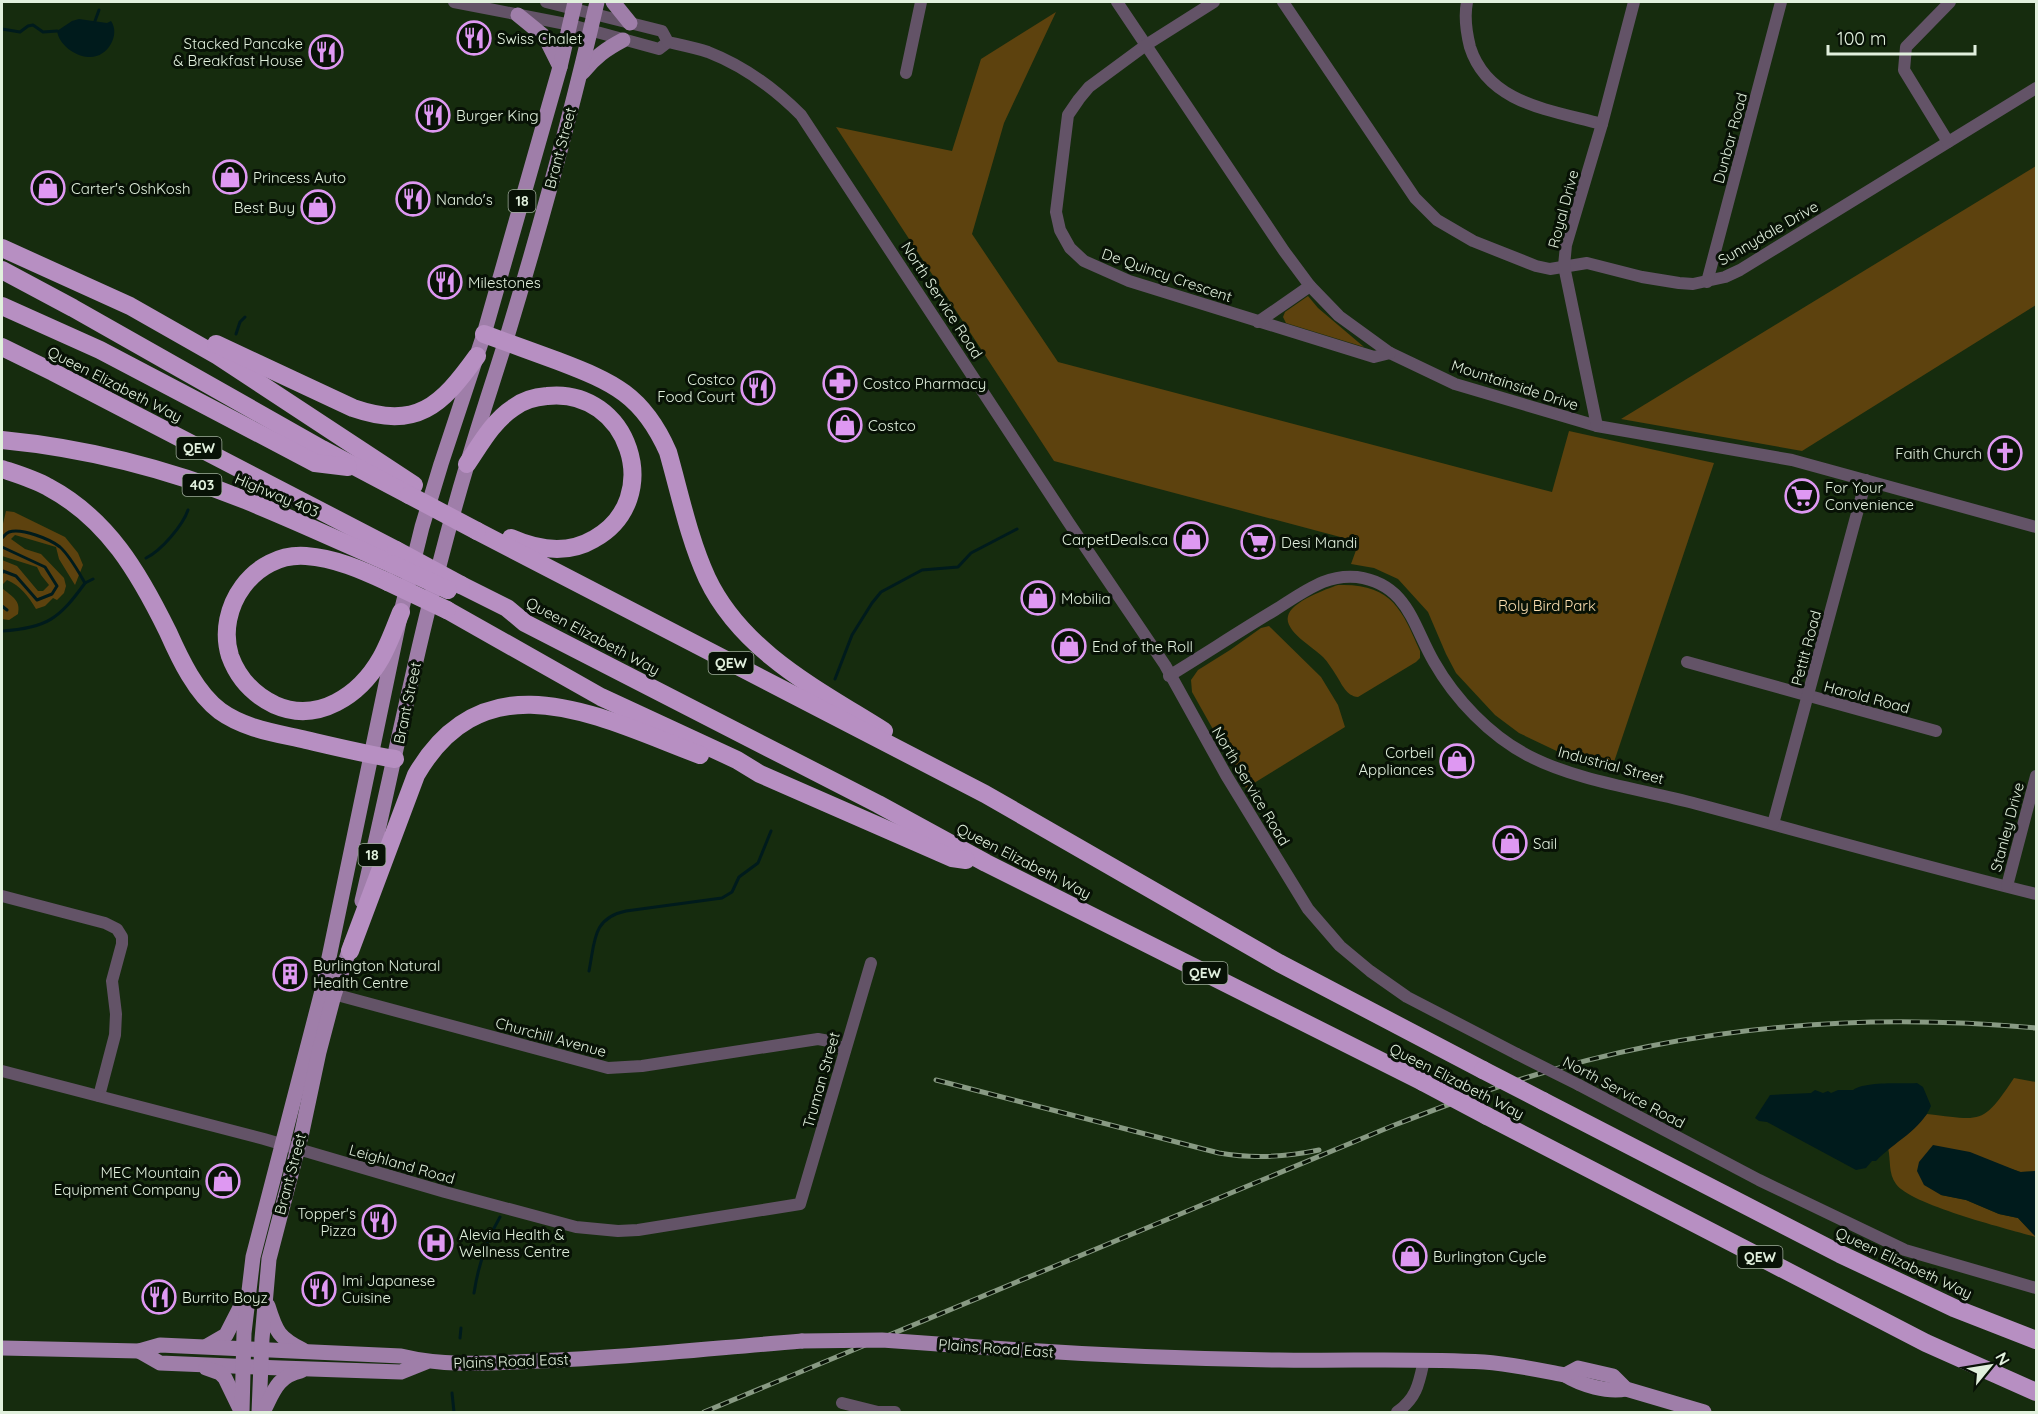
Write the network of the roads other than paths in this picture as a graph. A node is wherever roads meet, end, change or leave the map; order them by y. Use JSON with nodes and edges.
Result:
{"nodes":[{"id":1,"x":454,"y":2,"type":"edge"},
{"id":2,"x":546,"y":2,"type":"edge"},
{"id":3,"x":613,"y":2,"type":"edge"},
{"id":4,"x":921,"y":2,"type":"edge"},
{"id":5,"x":1117,"y":2,"type":"edge"},
{"id":6,"x":1214,"y":2,"type":"edge"},
{"id":7,"x":1283,"y":2,"type":"edge"},
{"id":8,"x":1467,"y":2,"type":"edge"},
{"id":9,"x":1634,"y":2,"type":"edge"},
{"id":10,"x":1781,"y":2,"type":"edge"},
{"id":11,"x":1950,"y":2,"type":"edge"},
{"id":12,"x":574,"y":5,"type":"edge"},
{"id":13,"x":596,"y":8,"type":"edge"},
{"id":14,"x":518,"y":15,"type":"junction"},
{"id":15,"x":630,"y":23,"type":"junction"},
{"id":16,"x":570,"y":25,"type":"junction"},
{"id":17,"x":590,"y":31,"type":"junction"},
{"id":18,"x":623,"y":40,"type":"junction"},
{"id":19,"x":668,"y":42,"type":"junction"},
{"id":20,"x":1146,"y":45,"type":"junction"},
{"id":21,"x":560,"y":67,"type":"junction"},
{"id":22,"x":906,"y":73,"type":"dead end"},
{"id":23,"x":579,"y":77,"type":"junction"},
{"id":24,"x":2037,"y":88,"type":"edge"},
{"id":25,"x":1602,"y":124,"type":"junction"},
{"id":26,"x":1948,"y":142,"type":"junction"},
{"id":27,"x":2,"y":248,"type":"edge"},
{"id":28,"x":1564,"y":266,"type":"junction"},
{"id":29,"x":2,"y":270,"type":"edge"},
{"id":30,"x":1707,"y":282,"type":"junction"},
{"id":31,"x":1310,"y":286,"type":"junction"},
{"id":32,"x":2,"y":306,"type":"edge"},
{"id":33,"x":130,"y":306,"type":"junction"},
{"id":34,"x":1258,"y":322,"type":"junction"},
{"id":35,"x":484,"y":334,"type":"junction"},
{"id":36,"x":506,"y":342,"type":"junction"},
{"id":37,"x":2,"y":347,"type":"edge"},
{"id":38,"x":1390,"y":353,"type":"junction"},
{"id":39,"x":477,"y":356,"type":"junction"},
{"id":40,"x":1597,"y":426,"type":"junction"},
{"id":41,"x":2,"y":440,"type":"edge"},
{"id":42,"x":467,"y":464,"type":"junction"},
{"id":43,"x":358,"y":468,"type":"junction"},
{"id":44,"x":2,"y":469,"type":"edge"},
{"id":45,"x":1866,"y":480,"type":"junction"},
{"id":46,"x":412,"y":490,"type":"junction"},
{"id":47,"x":474,"y":525,"type":"junction"},
{"id":48,"x":2037,"y":527,"type":"edge"},
{"id":49,"x":392,"y":565,"type":"junction"},
{"id":50,"x":401,"y":612,"type":"junction"},
{"id":51,"x":1687,"y":662,"type":"dead end"},
{"id":52,"x":1169,"y":676,"type":"junction"},
{"id":53,"x":1809,"y":697,"type":"junction"},
{"id":54,"x":1936,"y":732,"type":"dead end"},
{"id":55,"x":372,"y":755,"type":"junction"},
{"id":56,"x":395,"y":759,"type":"junction"},
{"id":57,"x":760,"y":774,"type":"junction"},
{"id":58,"x":2037,"y":776,"type":"edge"},
{"id":59,"x":985,"y":794,"type":"junction"},
{"id":60,"x":1773,"y":824,"type":"junction"},
{"id":61,"x":987,"y":863,"type":"junction"},
{"id":62,"x":2007,"y":886,"type":"junction"},
{"id":63,"x":2037,"y":894,"type":"edge"},
{"id":64,"x":2,"y":896,"type":"edge"},
{"id":65,"x":350,"y":951,"type":"junction"},
{"id":66,"x":871,"y":963,"type":"dead end"},
{"id":67,"x":328,"y":993,"type":"junction"},
{"id":68,"x":845,"y":1050,"type":"junction"},
{"id":69,"x":2,"y":1071,"type":"edge"},
{"id":70,"x":99,"y":1096,"type":"junction"},
{"id":71,"x":281,"y":1145,"type":"junction"},
{"id":72,"x":297,"y":1150,"type":"junction"},
{"id":73,"x":800,"y":1204,"type":"joint"},
{"id":74,"x":2037,"y":1288,"type":"edge"},
{"id":75,"x":248,"y":1294,"type":"junction"},
{"id":76,"x":265,"y":1298,"type":"junction"},
{"id":77,"x":2037,"y":1340,"type":"edge"},
{"id":78,"x":204,"y":1347,"type":"junction"},
{"id":79,"x":2,"y":1348,"type":"edge"},
{"id":80,"x":244,"y":1349,"type":"junction"},
{"id":81,"x":261,"y":1350,"type":"junction"},
{"id":82,"x":140,"y":1351,"type":"junction"},
{"id":83,"x":309,"y":1353,"type":"junction"},
{"id":84,"x":1424,"y":1360,"type":"junction"},
{"id":85,"x":426,"y":1362,"type":"junction"},
{"id":86,"x":194,"y":1364,"type":"junction"},
{"id":87,"x":244,"y":1366,"type":"junction"},
{"id":88,"x":260,"y":1367,"type":"junction"},
{"id":89,"x":308,"y":1369,"type":"junction"},
{"id":90,"x":2037,"y":1392,"type":"edge"},
{"id":91,"x":842,"y":1403,"type":"dead end"},
{"id":92,"x":242,"y":1413,"type":"edge"},
{"id":93,"x":261,"y":1413,"type":"edge"},
{"id":94,"x":895,"y":1413,"type":"edge"},
{"id":95,"x":1397,"y":1413,"type":"edge"},
{"id":96,"x":1704,"y":1413,"type":"edge"}],
"edges":[{"from":1,"to":14,"type":"street","name":"North Service Road"},
{"from":2,"to":12,"type":"street","name":"North Service Road"},
{"from":3,"to":15,"type":"main road"},
{"from":4,"to":22,"type":"street"},
{"from":5,"to":20,"type":"street","name":"Mountainside Drive"},
{"from":6,"to":20,"type":"street","name":"De Quincy Crescent"},
{"from":7,"to":28,"type":"street","name":"Sunnydale Drive"},
{"from":8,"to":25,"type":"street"},
{"from":9,"to":25,"type":"street","name":"Royal Drive"},
{"from":10,"to":30,"type":"street","name":"Dunbar Road"},
{"from":11,"to":26,"type":"street"},
{"from":12,"to":13,"type":"street","name":"North Service Road"},
{"from":12,"to":16,"type":"main road","name":"Brant Street","number":"18"},
{"from":13,"to":15,"type":"street","name":"North Service Road"},
{"from":13,"to":17,"type":"main road","name":"Brant Street","number":"18"},
{"from":14,"to":16,"type":"street","name":"North Service Road"},
{"from":14,"to":21,"type":"main road"},
{"from":15,"to":19,"type":"street","name":"North Service Road"},
{"from":16,"to":17,"type":"street","name":"North Service Road"},
{"from":16,"to":21,"type":"main road","name":"Brant Street","number":"18"},
{"from":17,"to":18,"type":"street","name":"North Service Road"},
{"from":17,"to":23,"type":"main road","name":"Brant Street","number":"18"},
{"from":18,"to":19,"type":"street","name":"North Service Road"},
{"from":18,"to":23,"type":"main road"},
{"from":19,"to":52,"type":"street","name":"North Service Road"},
{"from":20,"to":31,"type":"street","name":"Mountainside Drive"},
{"from":20,"to":34,"type":"street","name":"De Quincy Crescent"},
{"from":21,"to":35,"type":"main road","name":"Brant Street","number":"18"},
{"from":23,"to":36,"type":"main road","name":"Brant Street","number":"18"},
{"from":24,"to":26,"type":"street","name":"Sunnydale Drive"},
{"from":25,"to":28,"type":"street","name":"Royal Drive"},
{"from":26,"to":30,"type":"street","name":"Sunnydale Drive"},
{"from":27,"to":33,"type":"highway"},
{"from":28,"to":30,"type":"street","name":"Sunnydale Drive"},
{"from":28,"to":40,"type":"street","name":"Royal Drive"},
{"from":29,"to":43,"type":"highway"},
{"from":31,"to":34,"type":"street"},
{"from":31,"to":38,"type":"street","name":"Mountainside Drive"},
{"from":32,"to":43,"type":"highway","name":"Queen Elizabeth Way","number":"QEW"},
{"from":33,"to":39,"type":"highway"},
{"from":33,"to":46,"type":"highway"},
{"from":34,"to":38,"type":"street","name":"De Quincy Crescent"},
{"from":35,"to":36,"type":"highway"},
{"from":35,"to":39,"type":"main road","name":"Brant Street","number":"18"},
{"from":36,"to":42,"type":"main road","name":"Brant Street","number":"18"},
{"from":36,"to":59,"type":"highway"},
{"from":37,"to":49,"type":"highway","name":"Queen Elizabeth Way","number":"QEW"},
{"from":38,"to":40,"type":"street","name":"Mountainside Drive"},
{"from":39,"to":50,"type":"main road","name":"Brant Street","number":"18"},
{"from":40,"to":45,"type":"street","name":"Mountainside Drive"},
{"from":41,"to":49,"type":"highway","name":"Highway 403","number":"403"},
{"from":42,"to":47,"type":"highway"},
{"from":42,"to":56,"type":"main road","name":"Brant Street","number":"18"},
{"from":43,"to":46,"type":"highway","name":"Queen Elizabeth Way","number":"QEW"},
{"from":44,"to":55,"type":"highway"},
{"from":45,"to":48,"type":"street","name":"Mountainside Drive"},
{"from":45,"to":53,"type":"street","name":"Pettit Road"},
{"from":46,"to":47,"type":"highway","name":"Queen Elizabeth Way","number":"QEW","bridge":true},
{"from":47,"to":59,"type":"highway","name":"Queen Elizabeth Way","number":"QEW"},
{"from":49,"to":50,"type":"highway"},
{"from":49,"to":57,"type":"highway","bridge":true},
{"from":49,"to":61,"type":"highway","name":"Queen Elizabeth Way","number":"QEW","bridge":true},
{"from":50,"to":55,"type":"main road","name":"Brant Street","number":"18"},
{"from":51,"to":53,"type":"street","name":"Harold Road"},
{"from":52,"to":60,"type":"street","name":"Industrial Street"},
{"from":52,"to":74,"type":"street","name":"North Service Road","bridge":true},
{"from":53,"to":54,"type":"street","name":"Harold Road"},
{"from":53,"to":60,"type":"street","name":"Pettit Road"},
{"from":55,"to":56,"type":"highway"},
{"from":55,"to":67,"type":"main road","name":"Brant Street","number":"18"},
{"from":56,"to":65,"type":"main road","name":"Brant Street","number":"18"},
{"from":57,"to":61,"type":"highway"},
{"from":57,"to":65,"type":"highway"},
{"from":58,"to":62,"type":"street","name":"Stanley Drive"},
{"from":59,"to":77,"type":"highway","name":"Queen Elizabeth Way","number":"QEW","bridge":true},
{"from":60,"to":62,"type":"street","name":"Industrial Street"},
{"from":61,"to":90,"type":"highway","name":"Queen Elizabeth Way","number":"QEW","bridge":true},
{"from":62,"to":63,"type":"street","name":"Industrial Street"},
{"from":64,"to":70,"type":"street"},
{"from":65,"to":67,"type":"main road","name":"Brant Street","number":"18"},
{"from":66,"to":68,"type":"street","name":"Truman Street"},
{"from":67,"to":68,"type":"street","name":"Churchill Avenue"},
{"from":67,"to":71,"type":"main road","name":"Brant Street","number":"18"},
{"from":67,"to":72,"type":"main road","name":"Brant Street","number":"18"},
{"from":68,"to":73,"type":"street","name":"Truman Street"},
{"from":69,"to":70,"type":"street","name":"Leighland Road"},
{"from":70,"to":71,"type":"street","name":"Leighland Road"},
{"from":71,"to":72,"type":"street","name":"Leighland Road"},
{"from":71,"to":75,"type":"main road","name":"Brant Street","number":"18"},
{"from":72,"to":73,"type":"street","name":"Leighland Road"},
{"from":72,"to":76,"type":"main road","name":"Brant Street","number":"18"},
{"from":75,"to":78,"type":"main road"},
{"from":75,"to":80,"type":"main road","name":"Brant Street","number":"18"},
{"from":76,"to":81,"type":"main road","name":"Brant Street","number":"18"},
{"from":76,"to":83,"type":"main road"},
{"from":78,"to":80,"type":"main road","name":"Plains Road East"},
{"from":78,"to":82,"type":"main road","name":"Plains Road East"},
{"from":79,"to":82,"type":"main road","name":"Plains Road East"},
{"from":80,"to":81,"type":"main road","name":"Plains Road East"},
{"from":80,"to":87,"type":"main road","name":"Brant Street","number":"18"},
{"from":81,"to":83,"type":"main road","name":"Plains Road East"},
{"from":81,"to":88,"type":"main road","name":"Brant Street","number":"18"},
{"from":82,"to":86,"type":"main road","name":"Plains Road East"},
{"from":83,"to":85,"type":"main road","name":"Plains Road East"},
{"from":84,"to":85,"type":"main road","name":"Plains Road East","bridge":true},
{"from":84,"to":95,"type":"street"},
{"from":84,"to":96,"type":"main road","name":"Plains Road East"},
{"from":85,"to":89,"type":"main road","name":"Plains Road East"},
{"from":86,"to":87,"type":"main road","name":"Plains Road East"},
{"from":86,"to":92,"type":"main road"},
{"from":87,"to":88,"type":"main road","name":"Plains Road East"},
{"from":87,"to":92,"type":"main road","name":"Brant Street","number":"18"},
{"from":88,"to":89,"type":"main road","name":"Plains Road East"},
{"from":88,"to":93,"type":"main road","name":"Brant Street","number":"18"},
{"from":89,"to":93,"type":"main road"},
{"from":91,"to":94,"type":"street"}]}
